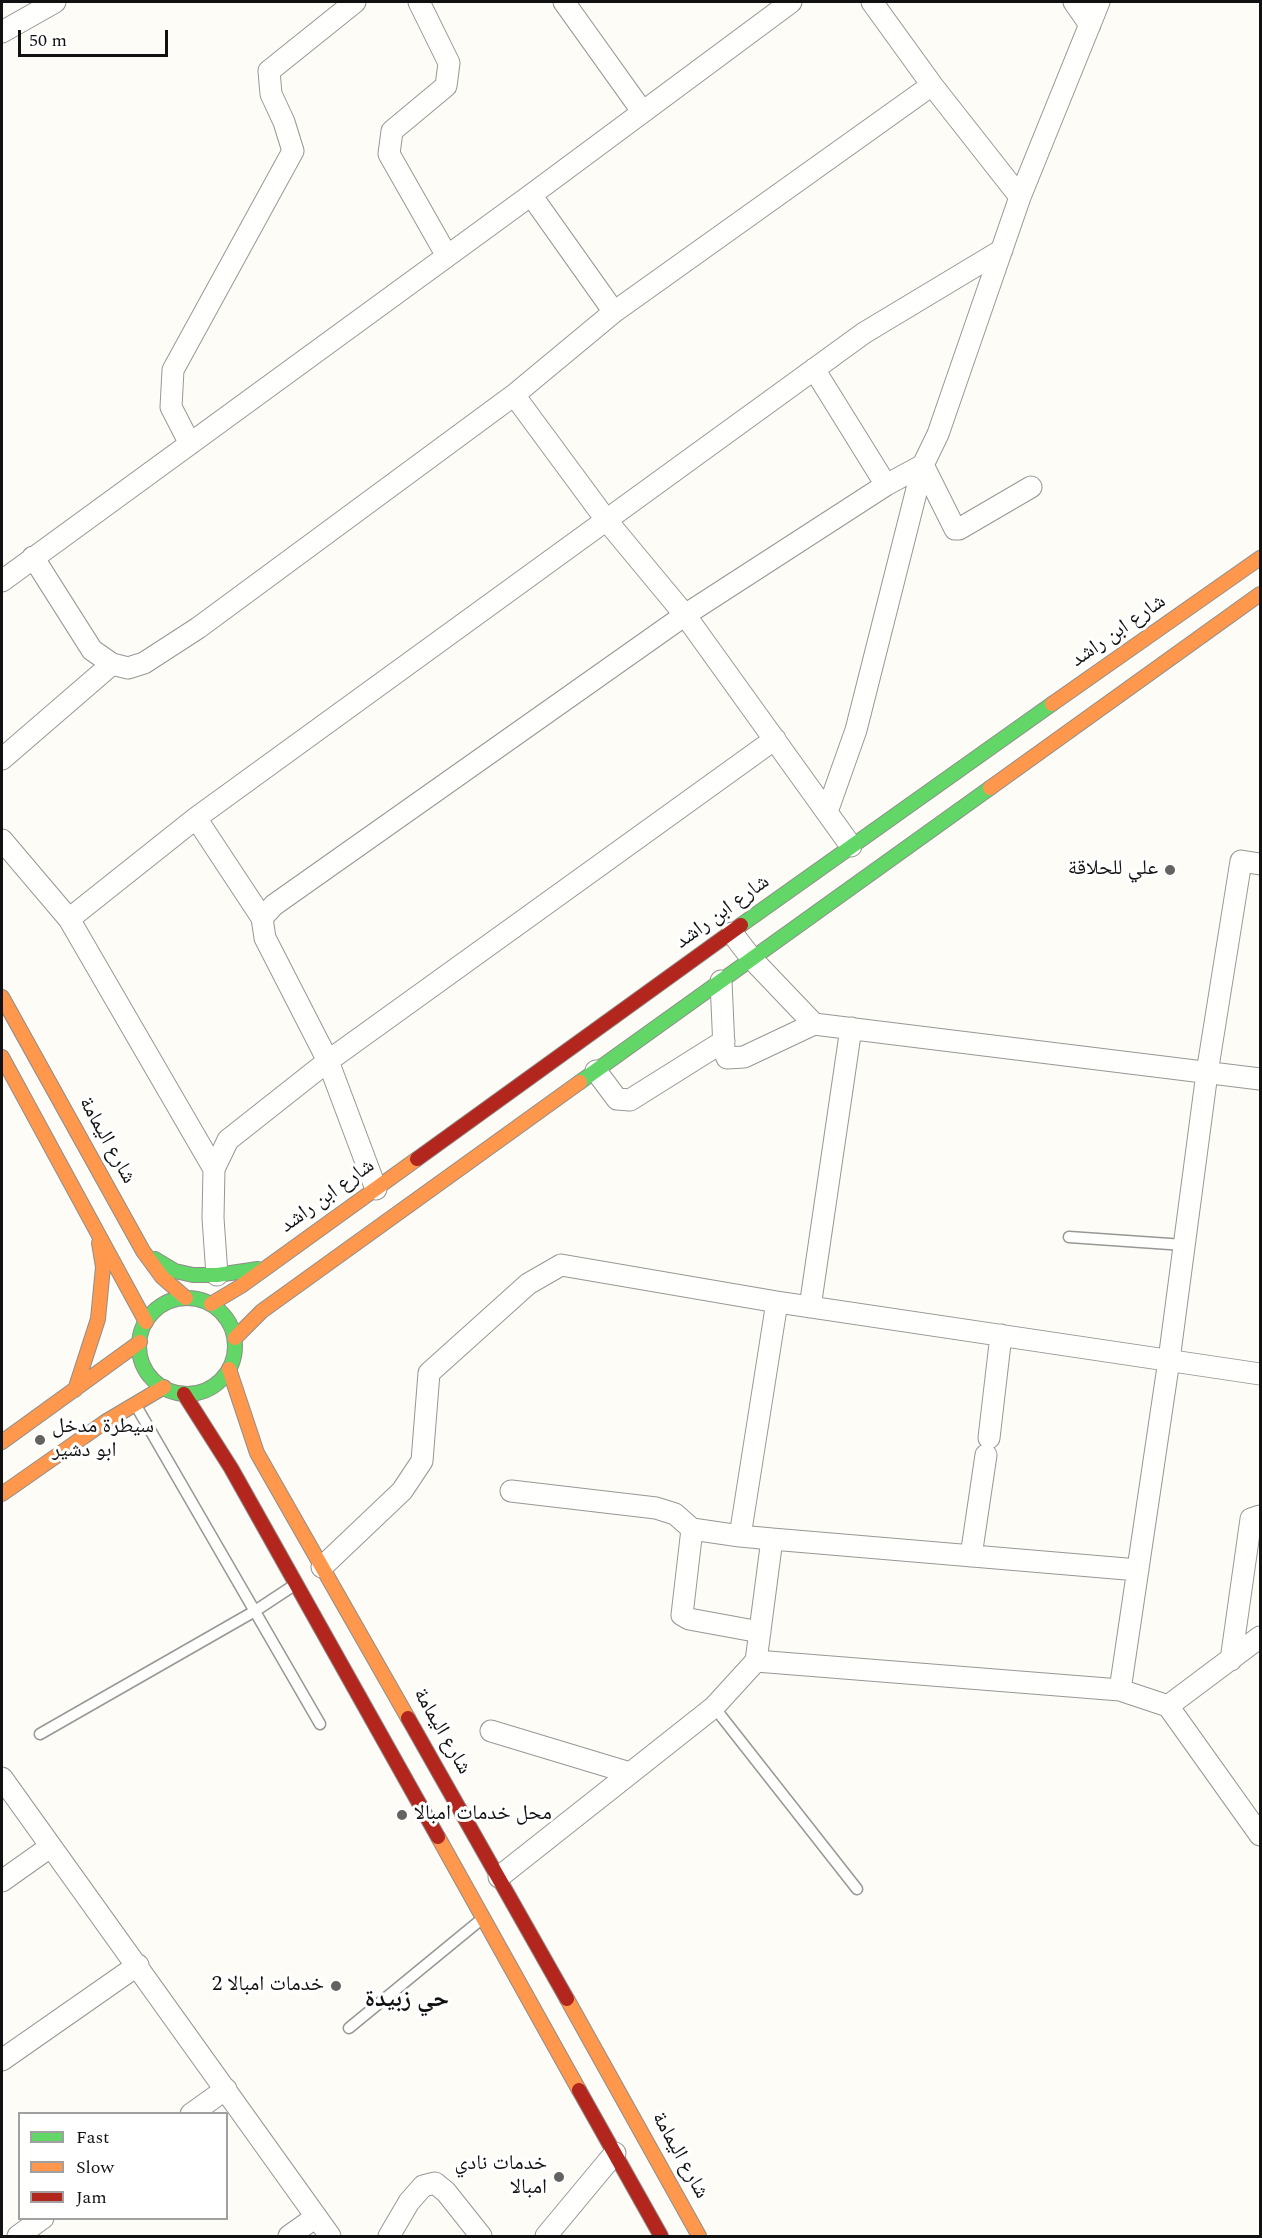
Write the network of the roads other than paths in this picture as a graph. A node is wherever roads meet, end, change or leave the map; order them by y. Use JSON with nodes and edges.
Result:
{"nodes":[{"id":1,"x":55,"y":2,"type":"edge"},
{"id":2,"x":355,"y":2,"type":"edge"},
{"id":3,"x":419,"y":2,"type":"edge"},
{"id":4,"x":564,"y":2,"type":"edge"},
{"id":5,"x":791,"y":2,"type":"edge"},
{"id":6,"x":872,"y":2,"type":"edge"},
{"id":7,"x":1074,"y":2,"type":"edge"},
{"id":8,"x":1099,"y":2,"type":"edge"},
{"id":9,"x":1090,"y":25,"type":"junction"},
{"id":10,"x":2,"y":32,"type":"edge"},
{"id":11,"x":932,"y":85,"type":"junction"},
{"id":12,"x":642,"y":111,"type":"junction"},
{"id":13,"x":531,"y":195,"type":"junction"},
{"id":14,"x":1020,"y":198,"type":"junction"},
{"id":15,"x":1002,"y":250,"type":"junction"},
{"id":16,"x":447,"y":256,"type":"junction"},
{"id":17,"x":614,"y":312,"type":"junction"},
{"id":18,"x":814,"y":369,"type":"junction"},
{"id":19,"x":514,"y":395,"type":"junction"},
{"id":20,"x":190,"y":444,"type":"junction"},
{"id":21,"x":923,"y":465,"type":"junction"},
{"id":22,"x":886,"y":485,"type":"junction"},
{"id":23,"x":1031,"y":487,"type":"dead end"},
{"id":24,"x":607,"y":521,"type":"junction"},
{"id":25,"x":33,"y":557,"type":"junction"},
{"id":26,"x":1260,"y":558,"type":"edge"},
{"id":27,"x":2,"y":581,"type":"edge"},
{"id":28,"x":1260,"y":594,"type":"edge"},
{"id":29,"x":685,"y":615,"type":"junction"},
{"id":30,"x":112,"y":664,"type":"junction"},
{"id":31,"x":775,"y":739,"type":"junction"},
{"id":32,"x":2,"y":759,"type":"edge"},
{"id":33,"x":827,"y":812,"type":"junction"},
{"id":34,"x":196,"y":818,"type":"junction"},
{"id":35,"x":2,"y":840,"type":"edge"},
{"id":36,"x":851,"y":846,"type":"junction"},
{"id":37,"x":1260,"y":864,"type":"edge"},
{"id":38,"x":262,"y":918,"type":"junction"},
{"id":39,"x":69,"y":920,"type":"junction"},
{"id":40,"x":732,"y":933,"type":"junction"},
{"id":41,"x":752,"y":958,"type":"junction"},
{"id":42,"x":721,"y":981,"type":"junction"},
{"id":43,"x":2,"y":997,"type":"edge"},
{"id":44,"x":814,"y":1024,"type":"junction"},
{"id":45,"x":851,"y":1029,"type":"junction"},
{"id":46,"x":724,"y":1041,"type":"junction"},
{"id":47,"x":2,"y":1058,"type":"edge"},
{"id":48,"x":328,"y":1061,"type":"junction"},
{"id":49,"x":596,"y":1071,"type":"junction"},
{"id":50,"x":1207,"y":1073,"type":"junction"},
{"id":51,"x":1260,"y":1079,"type":"edge"},
{"id":52,"x":214,"y":1169,"type":"junction"},
{"id":53,"x":376,"y":1189,"type":"junction"},
{"id":54,"x":93,"y":1221,"type":"junction"},
{"id":55,"x":1069,"y":1238,"type":"dead end"},
{"id":56,"x":1184,"y":1245,"type":"junction"},
{"id":57,"x":143,"y":1251,"type":"junction"},
{"id":58,"x":266,"y":1268,"type":"junction"},
{"id":59,"x":217,"y":1275,"type":"junction"},
{"id":60,"x":186,"y":1298,"type":"junction"},
{"id":61,"x":777,"y":1302,"type":"junction"},
{"id":62,"x":211,"y":1304,"type":"junction"},
{"id":63,"x":810,"y":1307,"type":"junction"},
{"id":64,"x":146,"y":1322,"type":"junction"},
{"id":65,"x":1001,"y":1335,"type":"junction"},
{"id":66,"x":235,"y":1338,"type":"junction"},
{"id":67,"x":140,"y":1342,"type":"junction"},
{"id":68,"x":1169,"y":1360,"type":"junction"},
{"id":69,"x":229,"y":1369,"type":"junction"},
{"id":70,"x":1260,"y":1374,"type":"edge"},
{"id":71,"x":164,"y":1387,"type":"junction"},
{"id":72,"x":75,"y":1390,"type":"junction"},
{"id":73,"x":184,"y":1394,"type":"junction"},
{"id":74,"x":135,"y":1404,"type":"junction"},
{"id":75,"x":2,"y":1442,"type":"edge"},
{"id":76,"x":511,"y":1491,"type":"dead end"},
{"id":77,"x":2,"y":1494,"type":"edge"},
{"id":78,"x":1260,"y":1516,"type":"edge"},
{"id":79,"x":692,"y":1529,"type":"junction"},
{"id":80,"x":740,"y":1536,"type":"junction"},
{"id":81,"x":772,"y":1539,"type":"junction"},
{"id":82,"x":971,"y":1556,"type":"junction"},
{"id":83,"x":322,"y":1567,"type":"junction"},
{"id":84,"x":1138,"y":1570,"type":"junction"},
{"id":85,"x":296,"y":1584,"type":"junction"},
{"id":86,"x":255,"y":1611,"type":"junction"},
{"id":87,"x":760,"y":1632,"type":"junction"},
{"id":88,"x":1260,"y":1637,"type":"edge"},
{"id":89,"x":1231,"y":1660,"type":"junction"},
{"id":90,"x":756,"y":1661,"type":"junction"},
{"id":91,"x":1120,"y":1690,"type":"junction"},
{"id":92,"x":1168,"y":1706,"type":"junction"},
{"id":93,"x":714,"y":1707,"type":"junction"},
{"id":94,"x":320,"y":1724,"type":"dead end"},
{"id":95,"x":491,"y":1731,"type":"dead end"},
{"id":96,"x":40,"y":1734,"type":"dead end"},
{"id":97,"x":630,"y":1773,"type":"junction"},
{"id":98,"x":2,"y":1778,"type":"edge"},
{"id":99,"x":1260,"y":1835,"type":"edge"},
{"id":100,"x":50,"y":1847,"type":"junction"},
{"id":101,"x":499,"y":1876,"type":"junction"},
{"id":102,"x":2,"y":1881,"type":"edge"},
{"id":103,"x":857,"y":1889,"type":"dead end"},
{"id":104,"x":484,"y":1918,"type":"junction"},
{"id":105,"x":138,"y":1965,"type":"junction"},
{"id":106,"x":349,"y":2028,"type":"dead end"},
{"id":107,"x":2,"y":2060,"type":"edge"},
{"id":108,"x":226,"y":2089,"type":"junction"},
{"id":109,"x":194,"y":2112,"type":"edge"},
{"id":110,"x":615,"y":2153,"type":"junction"},
{"id":111,"x":316,"y":2217,"type":"junction"},
{"id":112,"x":40,"y":2220,"type":"edge"},
{"id":113,"x":18,"y":2236,"type":"edge"},
{"id":114,"x":290,"y":2236,"type":"edge"},
{"id":115,"x":330,"y":2236,"type":"edge"},
{"id":116,"x":389,"y":2236,"type":"edge"},
{"id":117,"x":481,"y":2236,"type":"edge"},
{"id":118,"x":546,"y":2236,"type":"edge"},
{"id":119,"x":661,"y":2236,"type":"edge"},
{"id":120,"x":699,"y":2236,"type":"edge"}],
"edges":[{"from":1,"to":10,"type":"street"},
{"from":2,"to":20,"type":"street"},
{"from":3,"to":16,"type":"street"},
{"from":4,"to":12,"type":"street"},
{"from":5,"to":12,"type":"street"},
{"from":6,"to":11,"type":"street"},
{"from":7,"to":9,"type":"street"},
{"from":8,"to":9,"type":"street"},
{"from":9,"to":14,"type":"street"},
{"from":11,"to":14,"type":"street"},
{"from":11,"to":17,"type":"street"},
{"from":12,"to":13,"type":"street"},
{"from":13,"to":16,"type":"street"},
{"from":13,"to":17,"type":"street"},
{"from":14,"to":15,"type":"street"},
{"from":15,"to":18,"type":"street"},
{"from":15,"to":21,"type":"street"},
{"from":16,"to":20,"type":"street"},
{"from":17,"to":19,"type":"street"},
{"from":18,"to":22,"type":"street"},
{"from":18,"to":24,"type":"street"},
{"from":19,"to":24,"type":"street"},
{"from":19,"to":30,"type":"street"},
{"from":20,"to":25,"type":"street"},
{"from":21,"to":22,"type":"street"},
{"from":21,"to":23,"type":"street"},
{"from":21,"to":33,"type":"street"},
{"from":22,"to":29,"type":"street"},
{"from":24,"to":29,"type":"street"},
{"from":24,"to":34,"type":"street"},
{"from":25,"to":27,"type":"street"},
{"from":25,"to":30,"type":"street"},
{"from":26,"to":36,"type":"main road","name":"شارع ابن راشد"},
{"from":28,"to":41,"type":"main road"},
{"from":29,"to":31,"type":"street"},
{"from":29,"to":38,"type":"street"},
{"from":30,"to":32,"type":"street"},
{"from":31,"to":33,"type":"street"},
{"from":31,"to":48,"type":"street"},
{"from":33,"to":36,"type":"street"},
{"from":34,"to":38,"type":"street"},
{"from":34,"to":39,"type":"street"},
{"from":35,"to":39,"type":"street"},
{"from":36,"to":40,"type":"main road","name":"شارع ابن راشد"},
{"from":37,"to":50,"type":"street"},
{"from":38,"to":48,"type":"street"},
{"from":39,"to":52,"type":"street"},
{"from":40,"to":41,"type":"street"},
{"from":40,"to":53,"type":"main road","name":"شارع ابن راشد"},
{"from":41,"to":42,"type":"main road"},
{"from":41,"to":44,"type":"street"},
{"from":42,"to":46,"type":"street"},
{"from":42,"to":49,"type":"main road"},
{"from":43,"to":57,"type":"main road","name":"شارع اليمامة"},
{"from":44,"to":45,"type":"street"},
{"from":44,"to":46,"type":"street"},
{"from":45,"to":50,"type":"street"},
{"from":45,"to":63,"type":"street"},
{"from":46,"to":49,"type":"street"},
{"from":47,"to":54,"type":"main road"},
{"from":48,"to":52,"type":"street"},
{"from":48,"to":53,"type":"street"},
{"from":49,"to":66,"type":"main road"},
{"from":50,"to":51,"type":"street"},
{"from":50,"to":56,"type":"street"},
{"from":52,"to":59,"type":"street"},
{"from":53,"to":58,"type":"main road","name":"شارع ابن راشد"},
{"from":54,"to":64,"type":"main road"},
{"from":54,"to":72,"type":"main road"},
{"from":55,"to":56,"type":"lane"},
{"from":56,"to":68,"type":"street"},
{"from":57,"to":59,"type":"main road"},
{"from":57,"to":60,"type":"main road","name":"شارع اليمامة"},
{"from":58,"to":59,"type":"main road"},
{"from":58,"to":62,"type":"main road","name":"شارع ابن راشد"},
{"from":60,"to":62,"type":"main road"},
{"from":60,"to":64,"type":"main road"},
{"from":61,"to":63,"type":"street"},
{"from":61,"to":80,"type":"street"},
{"from":61,"to":83,"type":"street"},
{"from":62,"to":66,"type":"main road"},
{"from":63,"to":65,"type":"street"},
{"from":64,"to":67,"type":"main road"},
{"from":65,"to":68,"type":"street"},
{"from":65,"to":82,"type":"street"},
{"from":66,"to":69,"type":"main road"},
{"from":67,"to":71,"type":"main road"},
{"from":67,"to":72,"type":"main road"},
{"from":68,"to":70,"type":"street"},
{"from":68,"to":84,"type":"street"},
{"from":69,"to":73,"type":"main road"},
{"from":69,"to":83,"type":"main road","name":"شارع اليمامة"},
{"from":71,"to":73,"type":"main road"},
{"from":71,"to":74,"type":"main road"},
{"from":72,"to":75,"type":"main road"},
{"from":73,"to":85,"type":"main road"},
{"from":74,"to":77,"type":"main road"},
{"from":74,"to":86,"type":"lane"},
{"from":76,"to":79,"type":"street"},
{"from":78,"to":89,"type":"street"},
{"from":79,"to":80,"type":"street"},
{"from":79,"to":87,"type":"street"},
{"from":80,"to":81,"type":"street"},
{"from":81,"to":82,"type":"street"},
{"from":81,"to":87,"type":"street"},
{"from":82,"to":84,"type":"street"},
{"from":83,"to":101,"type":"main road","name":"شارع اليمامة"},
{"from":84,"to":91,"type":"street"},
{"from":85,"to":86,"type":"lane"},
{"from":85,"to":104,"type":"main road"},
{"from":86,"to":94,"type":"lane"},
{"from":86,"to":96,"type":"lane"},
{"from":87,"to":90,"type":"street"},
{"from":88,"to":89,"type":"street"},
{"from":89,"to":92,"type":"street"},
{"from":90,"to":91,"type":"street"},
{"from":90,"to":93,"type":"street"},
{"from":91,"to":92,"type":"street"},
{"from":92,"to":99,"type":"street"},
{"from":93,"to":97,"type":"street"},
{"from":93,"to":103,"type":"lane"},
{"from":95,"to":97,"type":"street"},
{"from":97,"to":101,"type":"street"},
{"from":98,"to":100,"type":"street"},
{"from":100,"to":102,"type":"street"},
{"from":100,"to":105,"type":"street"},
{"from":101,"to":120,"type":"main road","name":"شارع اليمامة"},
{"from":104,"to":106,"type":"lane"},
{"from":104,"to":110,"type":"main road"},
{"from":105,"to":107,"type":"street"},
{"from":105,"to":108,"type":"street"},
{"from":108,"to":109,"type":"street"},
{"from":108,"to":111,"type":"street"},
{"from":110,"to":118,"type":"street"},
{"from":110,"to":119,"type":"main road"},
{"from":111,"to":114,"type":"street"},
{"from":111,"to":115,"type":"street"},
{"from":112,"to":113,"type":"street"},
{"from":116,"to":117,"type":"street"}]}
